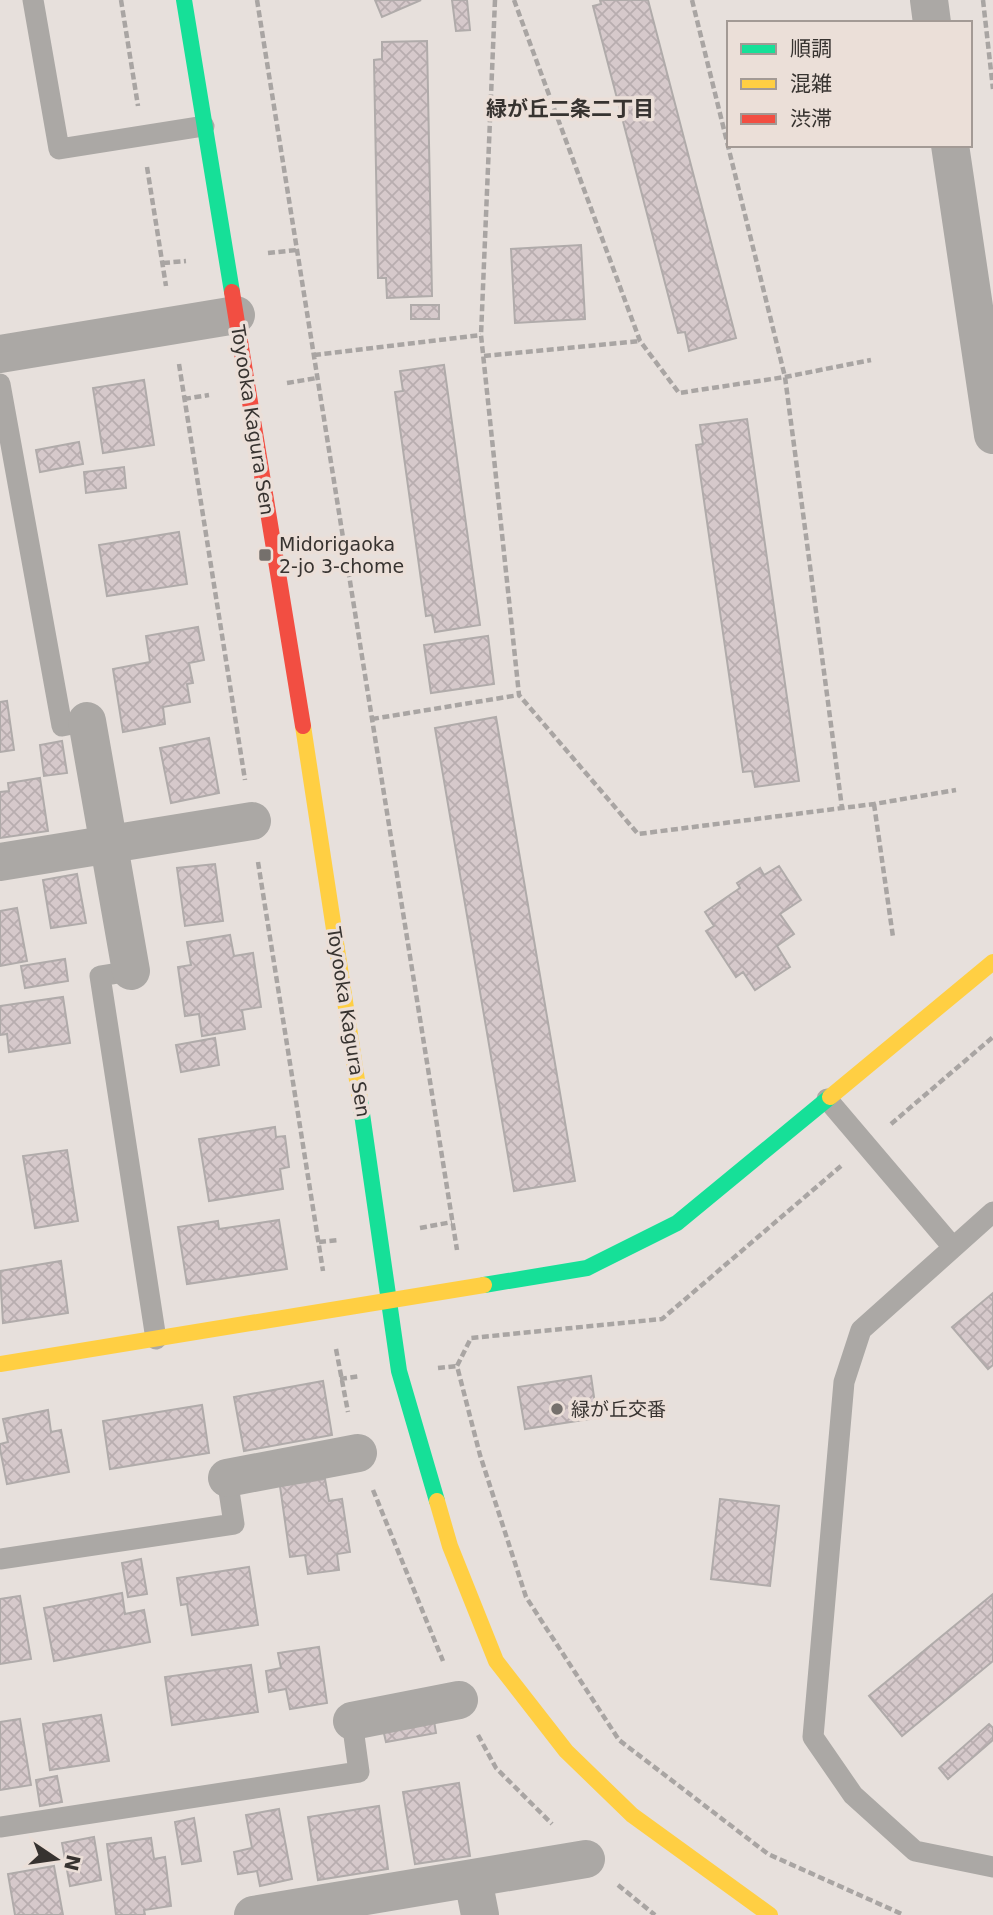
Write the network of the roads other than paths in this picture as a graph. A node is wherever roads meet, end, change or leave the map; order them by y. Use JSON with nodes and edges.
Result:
{"nodes":[{"id":1,"x":33,"y":0,"type":"edge"},
{"id":2,"x":184,"y":0,"type":"edge"},
{"id":3,"x":929,"y":0,"type":"edge"},
{"id":4,"x":932,"y":21,"type":"edge"},
{"id":5,"x":204,"y":126,"type":"junction"},
{"id":6,"x":950,"y":147,"type":"edge"},
{"id":7,"x":236,"y":315,"type":"junction"},
{"id":8,"x":0,"y":354,"type":"edge"},
{"id":9,"x":0,"y":384,"type":"edge"},
{"id":10,"x":993,"y":435,"type":"edge"},
{"id":11,"x":87,"y":721,"type":"joint"},
{"id":12,"x":252,"y":821,"type":"road end"},
{"id":13,"x":109,"y":844,"type":"junction"},
{"id":14,"x":0,"y":862,"type":"edge"},
{"id":15,"x":993,"y":962,"type":"edge"},
{"id":16,"x":131,"y":971,"type":"joint"},
{"id":17,"x":827,"y":1099,"type":"junction"},
{"id":18,"x":993,"y":1212,"type":"edge"},
{"id":19,"x":952,"y":1246,"type":"junction"},
{"id":20,"x":390,"y":1300,"type":"junction"},
{"id":21,"x":156,"y":1339,"type":"junction"},
{"id":22,"x":0,"y":1364,"type":"edge"},
{"id":23,"x":358,"y":1453,"type":"dead end"},
{"id":24,"x":227,"y":1478,"type":"joint"},
{"id":25,"x":0,"y":1559,"type":"edge"},
{"id":26,"x":459,"y":1700,"type":"dead end"},
{"id":27,"x":352,"y":1721,"type":"joint"},
{"id":28,"x":0,"y":1827,"type":"edge"},
{"id":29,"x":586,"y":1859,"type":"dead end"},
{"id":30,"x":993,"y":1867,"type":"edge"},
{"id":31,"x":476,"y":1897,"type":"edge"},
{"id":32,"x":253,"y":1915,"type":"edge"},
{"id":33,"x":770,"y":1915,"type":"edge"}],
"edges":[{"from":1,"to":5,"type":"lane"},
{"from":2,"to":5,"type":"street","name":"Toyooka Kagura Sen"},
{"from":3,"to":4,"type":"street"},
{"from":5,"to":7,"type":"street","name":"Toyooka Kagura Sen"},
{"from":6,"to":10,"type":"street"},
{"from":7,"to":8,"type":"street"},
{"from":7,"to":20,"type":"street","name":"Toyooka Kagura Sen"},
{"from":9,"to":11,"type":"lane"},
{"from":11,"to":13,"type":"street"},
{"from":12,"to":13,"type":"street"},
{"from":13,"to":14,"type":"street"},
{"from":13,"to":16,"type":"street"},
{"from":15,"to":17,"type":"street"},
{"from":16,"to":21,"type":"lane"},
{"from":17,"to":19,"type":"lane"},
{"from":17,"to":20,"type":"street"},
{"from":18,"to":19,"type":"lane"},
{"from":19,"to":30,"type":"lane"},
{"from":20,"to":21,"type":"street"},
{"from":20,"to":33,"type":"street","name":"Toyooka Kagura Sen"},
{"from":21,"to":22,"type":"street"},
{"from":23,"to":24,"type":"street"},
{"from":24,"to":25,"type":"lane"},
{"from":26,"to":27,"type":"street"},
{"from":27,"to":28,"type":"lane"},
{"from":29,"to":31,"type":"street"},
{"from":31,"to":32,"type":"street"}]}
